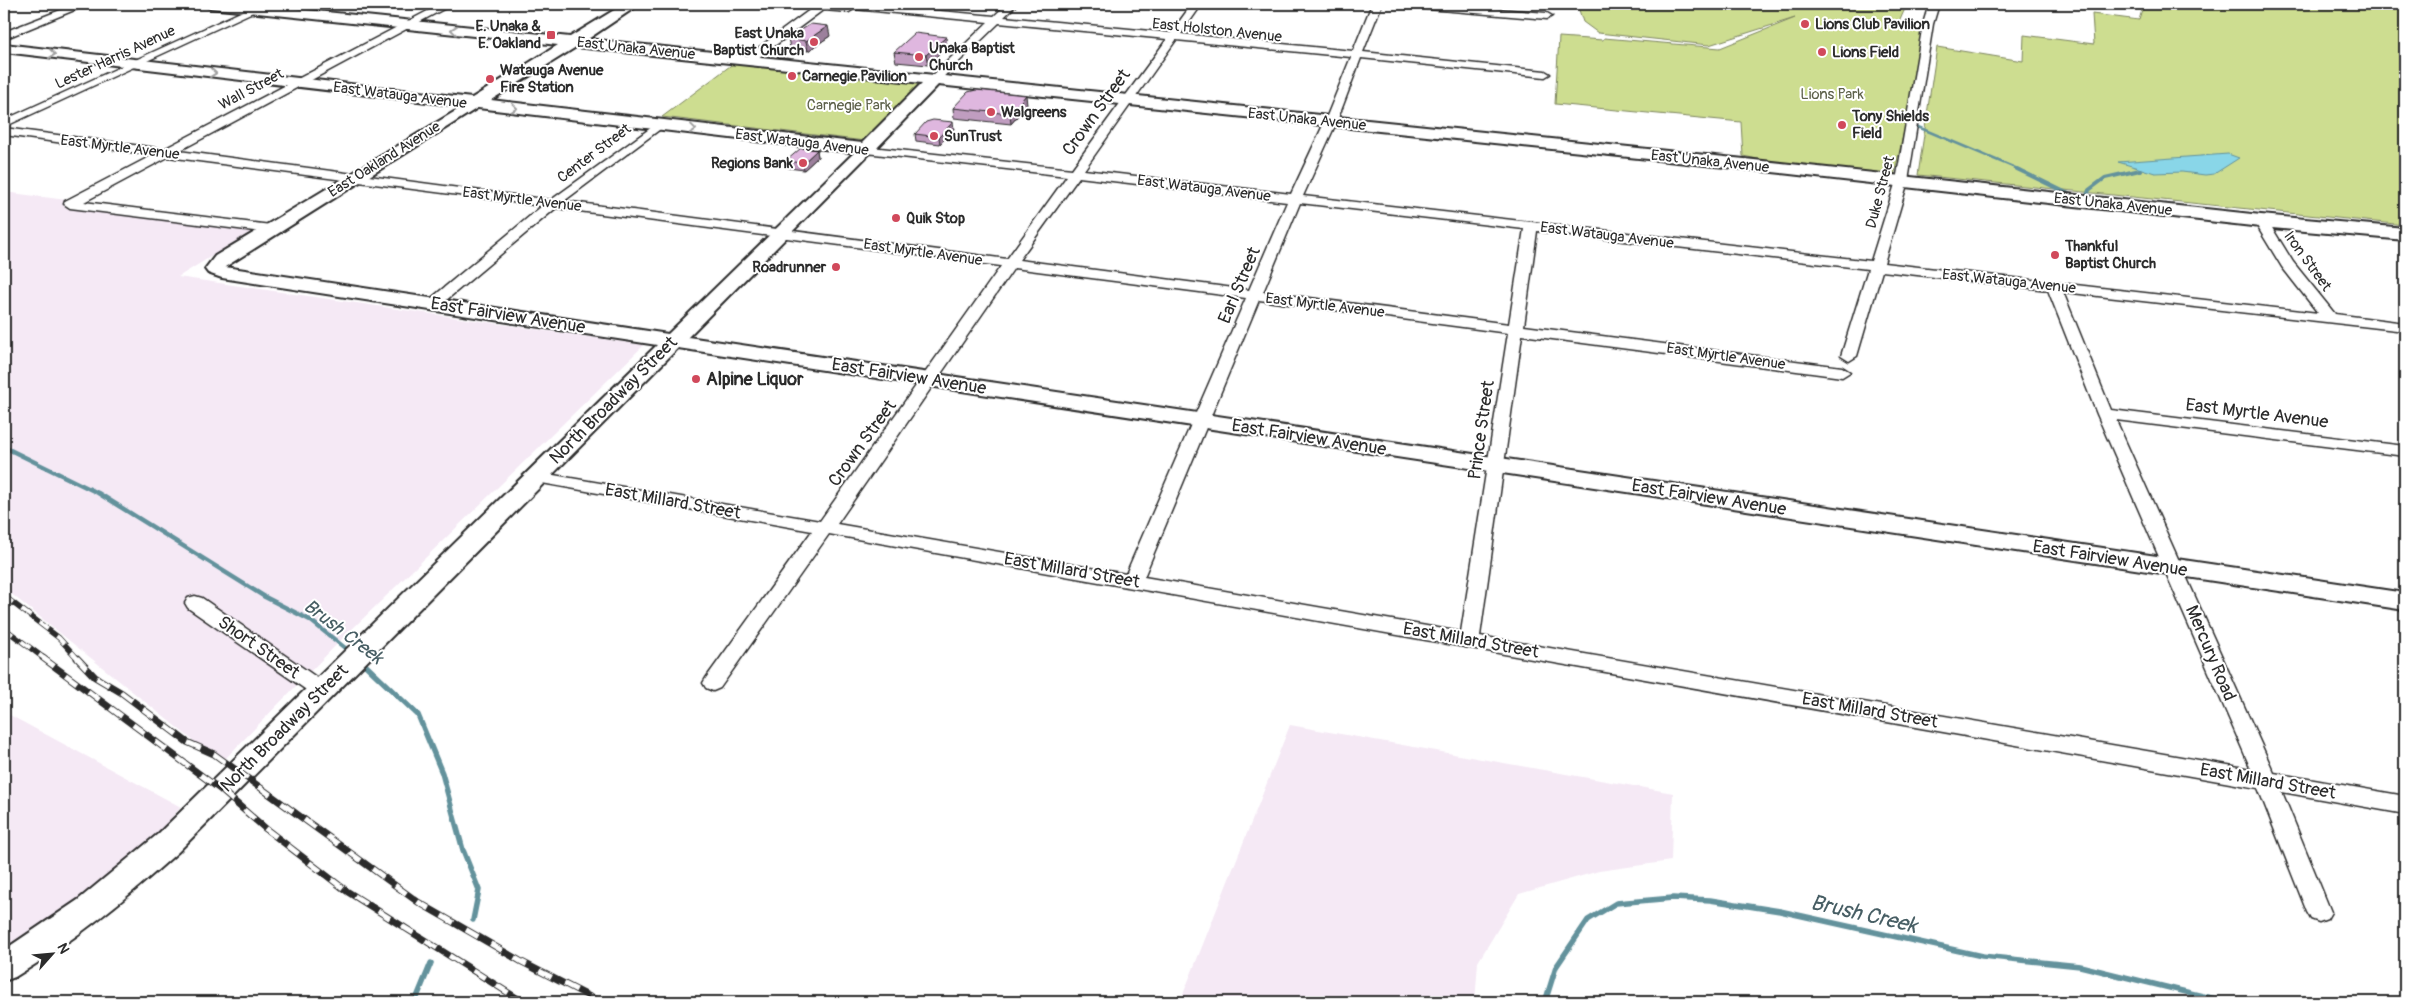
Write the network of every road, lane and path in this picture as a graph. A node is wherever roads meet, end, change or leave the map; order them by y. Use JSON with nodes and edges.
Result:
{"nodes":[{"id":1,"x":84,"y":4,"type":"edge"},
{"id":2,"x":210,"y":4,"type":"edge"},
{"id":3,"x":448,"y":4,"type":"edge"},
{"id":4,"x":633,"y":4,"type":"edge"},
{"id":5,"x":792,"y":4,"type":"edge"},
{"id":6,"x":837,"y":4,"type":"edge"},
{"id":7,"x":1012,"y":4,"type":"edge"},
{"id":8,"x":1197,"y":4,"type":"edge"},
{"id":9,"x":1377,"y":4,"type":"edge"},
{"id":10,"x":1404,"y":4,"type":"edge"},
{"id":11,"x":1934,"y":4,"type":"edge"},
{"id":12,"x":822,"y":5,"type":"edge"},
{"id":13,"x":260,"y":6,"type":"edge"},
{"id":14,"x":1547,"y":16,"type":"dead end"},
{"id":15,"x":994,"y":21,"type":"junction"},
{"id":16,"x":407,"y":25,"type":"junction"},
{"id":17,"x":4,"y":36,"type":"edge"},
{"id":18,"x":1172,"y":39,"type":"junction"},
{"id":19,"x":572,"y":42,"type":"junction"},
{"id":20,"x":4,"y":48,"type":"edge"},
{"id":21,"x":1355,"y":56,"type":"junction"},
{"id":22,"x":750,"y":59,"type":"junction"},
{"id":23,"x":134,"y":64,"type":"junction"},
{"id":24,"x":1545,"y":74,"type":"dead end"},
{"id":25,"x":934,"y":80,"type":"junction"},
{"id":26,"x":295,"y":82,"type":"junction"},
{"id":27,"x":1128,"y":101,"type":"junction"},
{"id":28,"x":474,"y":104,"type":"junction"},
{"id":29,"x":1331,"y":121,"type":"junction"},
{"id":30,"x":4,"y":124,"type":"edge"},
{"id":31,"x":659,"y":124,"type":"junction"},
{"id":32,"x":4,"y":132,"type":"edge"},
{"id":33,"x":866,"y":149,"type":"junction"},
{"id":34,"x":163,"y":153,"type":"junction"},
{"id":35,"x":1076,"y":173,"type":"junction"},
{"id":36,"x":352,"y":178,"type":"junction"},
{"id":37,"x":1902,"y":181,"type":"junction"},
{"id":38,"x":1295,"y":199,"type":"junction"},
{"id":39,"x":554,"y":203,"type":"junction"},
{"id":40,"x":2261,"y":220,"type":"junction"},
{"id":41,"x":1531,"y":226,"type":"junction"},
{"id":42,"x":271,"y":229,"type":"junction"},
{"id":43,"x":781,"y":233,"type":"junction"},
{"id":44,"x":2405,"y":234,"type":"edge"},
{"id":45,"x":1010,"y":264,"type":"junction"},
{"id":46,"x":1875,"y":267,"type":"junction"},
{"id":47,"x":214,"y":269,"type":"joint"},
{"id":48,"x":2054,"y":286,"type":"junction"},
{"id":49,"x":1254,"y":296,"type":"junction"},
{"id":50,"x":433,"y":304,"type":"junction"},
{"id":51,"x":2330,"y":318,"type":"junction"},
{"id":52,"x":2405,"y":327,"type":"edge"},
{"id":53,"x":1515,"y":328,"type":"junction"},
{"id":54,"x":673,"y":340,"type":"junction"},
{"id":55,"x":1849,"y":356,"type":"dead end"},
{"id":56,"x":1842,"y":372,"type":"dead end"},
{"id":57,"x":931,"y":379,"type":"junction"},
{"id":58,"x":2105,"y":414,"type":"junction"},
{"id":59,"x":1202,"y":421,"type":"junction"},
{"id":60,"x":2405,"y":451,"type":"edge"},
{"id":61,"x":1497,"y":466,"type":"junction"},
{"id":62,"x":536,"y":477,"type":"junction"},
{"id":63,"x":824,"y":528,"type":"junction"},
{"id":64,"x":2174,"y":567,"type":"junction"},
{"id":65,"x":1132,"y":580,"type":"junction"},
{"id":66,"x":2405,"y":602,"type":"edge"},
{"id":67,"x":195,"y":603,"type":"dead end"},
{"id":68,"x":1470,"y":640,"type":"junction"},
{"id":69,"x":329,"y":683,"type":"junction"},
{"id":70,"x":713,"y":683,"type":"dead end"},
{"id":71,"x":2266,"y":780,"type":"junction"},
{"id":72,"x":2405,"y":805,"type":"edge"},
{"id":73,"x":2319,"y":912,"type":"dead end"},
{"id":74,"x":4,"y":967,"type":"edge"}],
"edges":[{"from":1,"to":17,"type":"street"},
{"from":2,"to":13,"type":"main road","name":"East Unaka Avenue"},
{"from":3,"to":16,"type":"street","name":"Wall Street"},
{"from":4,"to":19,"type":"main road","name":"East Oakland Avenue"},
{"from":5,"to":12,"type":"street","name":"East Holston Avenue"},
{"from":6,"to":15,"type":"street","name":"East Holston Avenue"},
{"from":7,"to":15,"type":"street","name":"North Broadway Street"},
{"from":8,"to":18,"type":"street","name":"Crown Street"},
{"from":9,"to":21,"type":"street","name":"Earl Street"},
{"from":10,"to":14,"type":"street"},
{"from":11,"to":37,"type":"street","name":"Duke Street"},
{"from":12,"to":15,"type":"street","name":"East Holston Avenue"},
{"from":12,"to":22,"type":"street"},
{"from":13,"to":16,"type":"main road","name":"East Unaka Avenue"},
{"from":13,"to":23,"type":"street","name":"Lester Harris Avenue"},
{"from":15,"to":18,"type":"street","name":"East Holston Avenue"},
{"from":15,"to":25,"type":"street","name":"North Broadway Street"},
{"from":19,"to":16,"type":"main road","name":"East Unaka Avenue","one_way":true},
{"from":16,"to":26,"type":"street","name":"Wall Street"},
{"from":18,"to":21,"type":"street","name":"East Holston Avenue"},
{"from":18,"to":27,"type":"street","name":"Crown Street"},
{"from":19,"to":22,"type":"main road","name":"East Unaka Avenue"},
{"from":19,"to":28,"type":"main road","name":"East Oakland Avenue"},
{"from":20,"to":23,"type":"main road","name":"East Watauga Avenue","one_way":true},
{"from":21,"to":24,"type":"street","name":"East Holston Avenue"},
{"from":21,"to":29,"type":"street","name":"Earl Street"},
{"from":22,"to":25,"type":"main road","name":"East Unaka Avenue"},
{"from":23,"to":26,"type":"main road","name":"East Watauga Avenue","one_way":true},
{"from":23,"to":30,"type":"street","name":"Lester Harris Avenue"},
{"from":25,"to":27,"type":"main road","name":"East Unaka Avenue"},
{"from":25,"to":33,"type":"main road","name":"North Broadway Street"},
{"from":26,"to":28,"type":"main road","name":"East Watauga Avenue"},
{"from":26,"to":34,"type":"street","name":"Wall Street"},
{"from":27,"to":29,"type":"main road","name":"East Unaka Avenue"},
{"from":27,"to":35,"type":"street","name":"Crown Street"},
{"from":28,"to":31,"type":"main road","name":"East Watauga Avenue","one_way":true},
{"from":28,"to":36,"type":"street","name":"East Oakland Avenue"},
{"from":29,"to":37,"type":"main road","name":"East Unaka Avenue"},
{"from":29,"to":38,"type":"street","name":"Earl Street"},
{"from":31,"to":33,"type":"main road","name":"East Watauga Avenue","one_way":true},
{"from":31,"to":39,"type":"street","name":"Center Street"},
{"from":32,"to":34,"type":"street","name":"East Myrtle Avenue"},
{"from":33,"to":35,"type":"street","name":"East Watauga Avenue"},
{"from":33,"to":43,"type":"street","name":"North Broadway Street"},
{"from":34,"to":36,"type":"street","name":"East Myrtle Avenue"},
{"from":34,"to":42,"type":"street","name":"Wall Street"},
{"from":35,"to":38,"type":"street","name":"East Watauga Avenue"},
{"from":35,"to":45,"type":"street","name":"Crown Street"},
{"from":36,"to":39,"type":"street","name":"East Myrtle Avenue"},
{"from":36,"to":42,"type":"street","name":"East Oakland Avenue"},
{"from":37,"to":40,"type":"main road","name":"East Unaka Avenue"},
{"from":37,"to":46,"type":"street","name":"Duke Street"},
{"from":38,"to":41,"type":"street","name":"East Watauga Avenue"},
{"from":38,"to":49,"type":"street","name":"Earl Street"},
{"from":39,"to":43,"type":"street","name":"East Myrtle Avenue"},
{"from":39,"to":50,"type":"street","name":"Center Street"},
{"from":40,"to":44,"type":"main road","name":"East Unaka Avenue"},
{"from":40,"to":51,"type":"street","name":"Iron Street"},
{"from":41,"to":46,"type":"street","name":"East Watauga Avenue"},
{"from":41,"to":53,"type":"street","name":"Prince Street"},
{"from":42,"to":47,"type":"street","name":"East Oakland Avenue"},
{"from":43,"to":45,"type":"street","name":"East Myrtle Avenue"},
{"from":43,"to":54,"type":"street","name":"North Broadway Street"},
{"from":45,"to":49,"type":"street","name":"East Myrtle Avenue"},
{"from":45,"to":57,"type":"street","name":"Crown Street"},
{"from":46,"to":48,"type":"street","name":"East Watauga Avenue"},
{"from":46,"to":55,"type":"street","name":"Duke Street"},
{"from":47,"to":50,"type":"street","name":"East Fairview Avenue"},
{"from":48,"to":51,"type":"street","name":"East Watauga Avenue"},
{"from":48,"to":58,"type":"street","name":"Mercury Road"},
{"from":49,"to":53,"type":"street","name":"East Myrtle Avenue"},
{"from":49,"to":59,"type":"street","name":"Earl Street"},
{"from":50,"to":54,"type":"street","name":"East Fairview Avenue"},
{"from":51,"to":52,"type":"street","name":"East Watauga Avenue"},
{"from":53,"to":56,"type":"street","name":"East Myrtle Avenue"},
{"from":53,"to":61,"type":"street","name":"Prince Street"},
{"from":54,"to":57,"type":"street","name":"East Fairview Avenue"},
{"from":54,"to":62,"type":"street","name":"North Broadway Street"},
{"from":57,"to":59,"type":"street","name":"East Fairview Avenue"},
{"from":57,"to":63,"type":"street","name":"Crown Street"},
{"from":58,"to":60,"type":"street","name":"East Myrtle Avenue"},
{"from":58,"to":64,"type":"street","name":"Mercury Road"},
{"from":59,"to":61,"type":"street","name":"East Fairview Avenue"},
{"from":59,"to":65,"type":"street","name":"Earl Street"},
{"from":61,"to":64,"type":"street","name":"East Fairview Avenue"},
{"from":61,"to":68,"type":"street","name":"Prince Street"},
{"from":62,"to":63,"type":"street","name":"East Millard Street"},
{"from":62,"to":69,"type":"street","name":"North Broadway Street"},
{"from":63,"to":65,"type":"street","name":"East Millard Street"},
{"from":63,"to":70,"type":"street","name":"Crown Street"},
{"from":64,"to":66,"type":"street","name":"East Fairview Avenue"},
{"from":64,"to":71,"type":"street","name":"Mercury Road"},
{"from":65,"to":68,"type":"street","name":"East Millard Street"},
{"from":67,"to":69,"type":"street","name":"Short Street"},
{"from":68,"to":71,"type":"street","name":"East Millard Street"},
{"from":69,"to":74,"type":"street","name":"North Broadway Street"},
{"from":71,"to":72,"type":"street","name":"East Millard Street"},
{"from":71,"to":73,"type":"street","name":"Mercury Road"}]}
